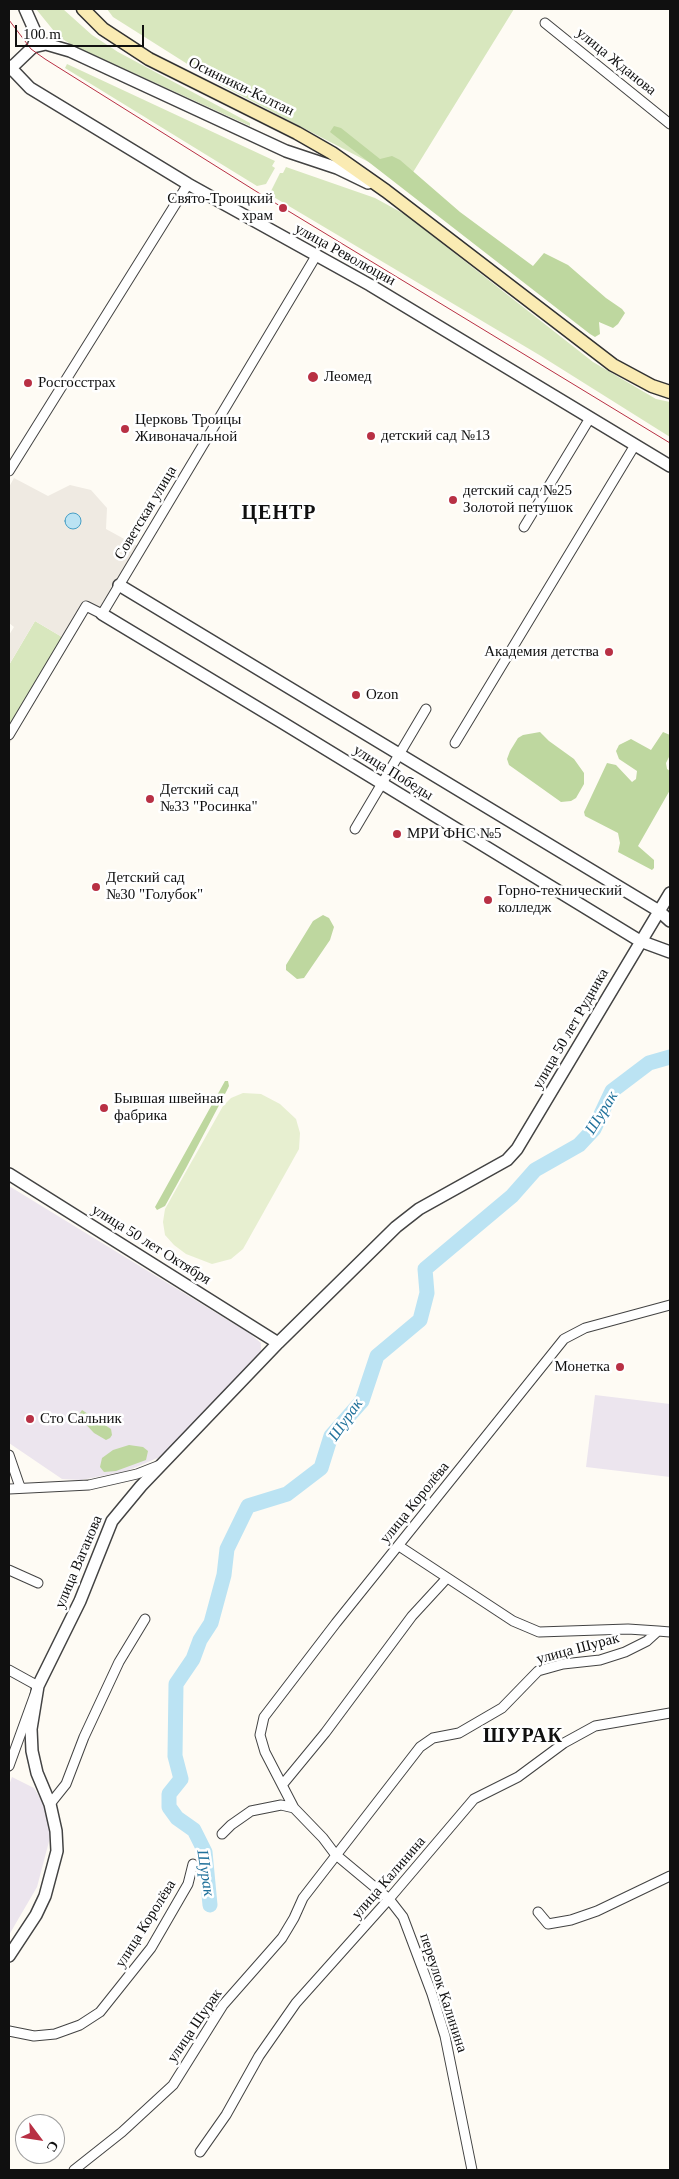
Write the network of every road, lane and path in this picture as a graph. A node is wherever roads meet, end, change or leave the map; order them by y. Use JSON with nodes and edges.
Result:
{"nodes":[{"id":1,"x":25,"y":9,"type":"edge"},
{"id":2,"x":83,"y":9,"type":"edge"},
{"id":3,"x":545,"y":23,"type":"dead end"},
{"id":4,"x":33,"y":46,"type":"junction"},
{"id":5,"x":9,"y":68,"type":"edge"},
{"id":6,"x":670,"y":124,"type":"edge"},
{"id":7,"x":188,"y":184,"type":"junction"},
{"id":8,"x":386,"y":191,"type":"junction"},
{"id":9,"x":316,"y":256,"type":"junction"},
{"id":10,"x":670,"y":392,"type":"edge"},
{"id":11,"x":590,"y":418,"type":"junction"},
{"id":12,"x":635,"y":445,"type":"junction"},
{"id":13,"x":670,"y":466,"type":"edge"},
{"id":14,"x":9,"y":471,"type":"edge"},
{"id":15,"x":524,"y":527,"type":"dead end"},
{"id":16,"x":119,"y":585,"type":"junction"},
{"id":17,"x":102,"y":614,"type":"junction"},
{"id":18,"x":426,"y":709,"type":"dead end"},
{"id":19,"x":9,"y":735,"type":"edge"},
{"id":20,"x":455,"y":743,"type":"dead end"},
{"id":21,"x":400,"y":754,"type":"junction"},
{"id":22,"x":382,"y":784,"type":"junction"},
{"id":23,"x":354,"y":829,"type":"dead end"},
{"id":24,"x":670,"y":893,"type":"edge"},
{"id":25,"x":659,"y":911,"type":"junction"},
{"id":26,"x":670,"y":920,"type":"edge"},
{"id":27,"x":640,"y":941,"type":"junction"},
{"id":28,"x":670,"y":952,"type":"edge"},
{"id":29,"x":9,"y":1174,"type":"edge"},
{"id":30,"x":670,"y":1304,"type":"edge"},
{"id":31,"x":278,"y":1343,"type":"junction"},
{"id":32,"x":9,"y":1455,"type":"edge"},
{"id":33,"x":165,"y":1462,"type":"junction"},
{"id":34,"x":20,"y":1487,"type":"junction"},
{"id":35,"x":9,"y":1489,"type":"edge"},
{"id":36,"x":398,"y":1546,"type":"junction"},
{"id":37,"x":9,"y":1570,"type":"edge"},
{"id":38,"x":447,"y":1578,"type":"junction"},
{"id":39,"x":38,"y":1583,"type":"dead end"},
{"id":40,"x":145,"y":1619,"type":"dead end"},
{"id":41,"x":658,"y":1631,"type":"junction"},
{"id":42,"x":670,"y":1632,"type":"edge"},
{"id":43,"x":9,"y":1670,"type":"edge"},
{"id":44,"x":38,"y":1686,"type":"junction"},
{"id":45,"x":670,"y":1713,"type":"edge"},
{"id":46,"x":9,"y":1766,"type":"edge"},
{"id":47,"x":283,"y":1784,"type":"junction"},
{"id":48,"x":50,"y":1804,"type":"junction"},
{"id":49,"x":294,"y":1808,"type":"junction"},
{"id":50,"x":222,"y":1834,"type":"dead end"},
{"id":51,"x":335,"y":1854,"type":"junction"},
{"id":52,"x":193,"y":1864,"type":"dead end"},
{"id":53,"x":670,"y":1876,"type":"edge"},
{"id":54,"x":389,"y":1899,"type":"junction"},
{"id":55,"x":538,"y":1912,"type":"dead end"},
{"id":56,"x":9,"y":1956,"type":"edge"},
{"id":57,"x":9,"y":2031,"type":"edge"},
{"id":58,"x":200,"y":2152,"type":"dead end"},
{"id":59,"x":74,"y":2170,"type":"edge"},
{"id":60,"x":472,"y":2170,"type":"edge"}],
"edges":[{"from":1,"to":4,"type":"street"},
{"from":2,"to":8,"type":"main road","name":"Осинники-Калтан"},
{"from":3,"to":6,"type":"street","name":"улица Жданова"},
{"from":4,"to":5,"type":"street"},
{"from":4,"to":8,"type":"street"},
{"from":5,"to":7,"type":"street","name":"улица Революции"},
{"from":7,"to":9,"type":"street","name":"улица Революции"},
{"from":7,"to":14,"type":"street"},
{"from":8,"to":10,"type":"main road","name":"Осинники-Калтан"},
{"from":9,"to":11,"type":"street","name":"улица Революции"},
{"from":9,"to":16,"type":"street","name":"Советская улица"},
{"from":11,"to":12,"type":"street","name":"улица Революции"},
{"from":11,"to":15,"type":"street"},
{"from":12,"to":13,"type":"street","name":"улица Революции"},
{"from":12,"to":20,"type":"street"},
{"from":16,"to":17,"type":"street","name":"Советская улица"},
{"from":16,"to":21,"type":"street","name":"улица Победы"},
{"from":17,"to":19,"type":"street"},
{"from":17,"to":22,"type":"street","name":"улица Победы"},
{"from":18,"to":21,"type":"street"},
{"from":21,"to":22,"type":"street"},
{"from":21,"to":25,"type":"street","name":"улица Победы"},
{"from":22,"to":23,"type":"street"},
{"from":22,"to":27,"type":"street","name":"улица Победы"},
{"from":24,"to":25,"type":"street","name":"улица 50 лет Рудника"},
{"from":25,"to":26,"type":"street","name":"улица Победы"},
{"from":25,"to":27,"type":"street","name":"улица 50 лет Рудника"},
{"from":27,"to":28,"type":"street","name":"улица Победы"},
{"from":27,"to":31,"type":"street","name":"улица 50 лет Рудника"},
{"from":29,"to":31,"type":"street","name":"улица 50 лет Октября"},
{"from":30,"to":36,"type":"street","name":"улица Королёва"},
{"from":31,"to":33,"type":"street","name":"улица Ваганова"},
{"from":32,"to":34,"type":"street"},
{"from":33,"to":34,"type":"street"},
{"from":33,"to":44,"type":"street","name":"улица Ваганова"},
{"from":34,"to":35,"type":"street"},
{"from":36,"to":38,"type":"street","name":"улица Шурак"},
{"from":36,"to":47,"type":"street","name":"улица Королёва"},
{"from":37,"to":39,"type":"street"},
{"from":38,"to":41,"type":"street","name":"улица Шурак"},
{"from":38,"to":47,"type":"street"},
{"from":40,"to":48,"type":"street"},
{"from":41,"to":42,"type":"street","name":"улица Шурак"},
{"from":41,"to":51,"type":"street","name":"улица Шурак"},
{"from":43,"to":44,"type":"street"},
{"from":44,"to":46,"type":"street","name":"улица Ваганова"},
{"from":44,"to":48,"type":"street","name":"улица Ваганова"},
{"from":45,"to":54,"type":"street","name":"улица Калинина"},
{"from":47,"to":49,"type":"street","name":"улица Королёва"},
{"from":48,"to":56,"type":"street","name":"улица Ваганова"},
{"from":49,"to":50,"type":"street"},
{"from":49,"to":51,"type":"street"},
{"from":51,"to":54,"type":"street","name":"переулок Калинина"},
{"from":51,"to":59,"type":"street","name":"улица Шурак"},
{"from":52,"to":57,"type":"street","name":"улица Королёва"},
{"from":53,"to":55,"type":"street"},
{"from":54,"to":58,"type":"street","name":"улица Калинина"},
{"from":54,"to":60,"type":"street","name":"переулок Калинина"}]}
